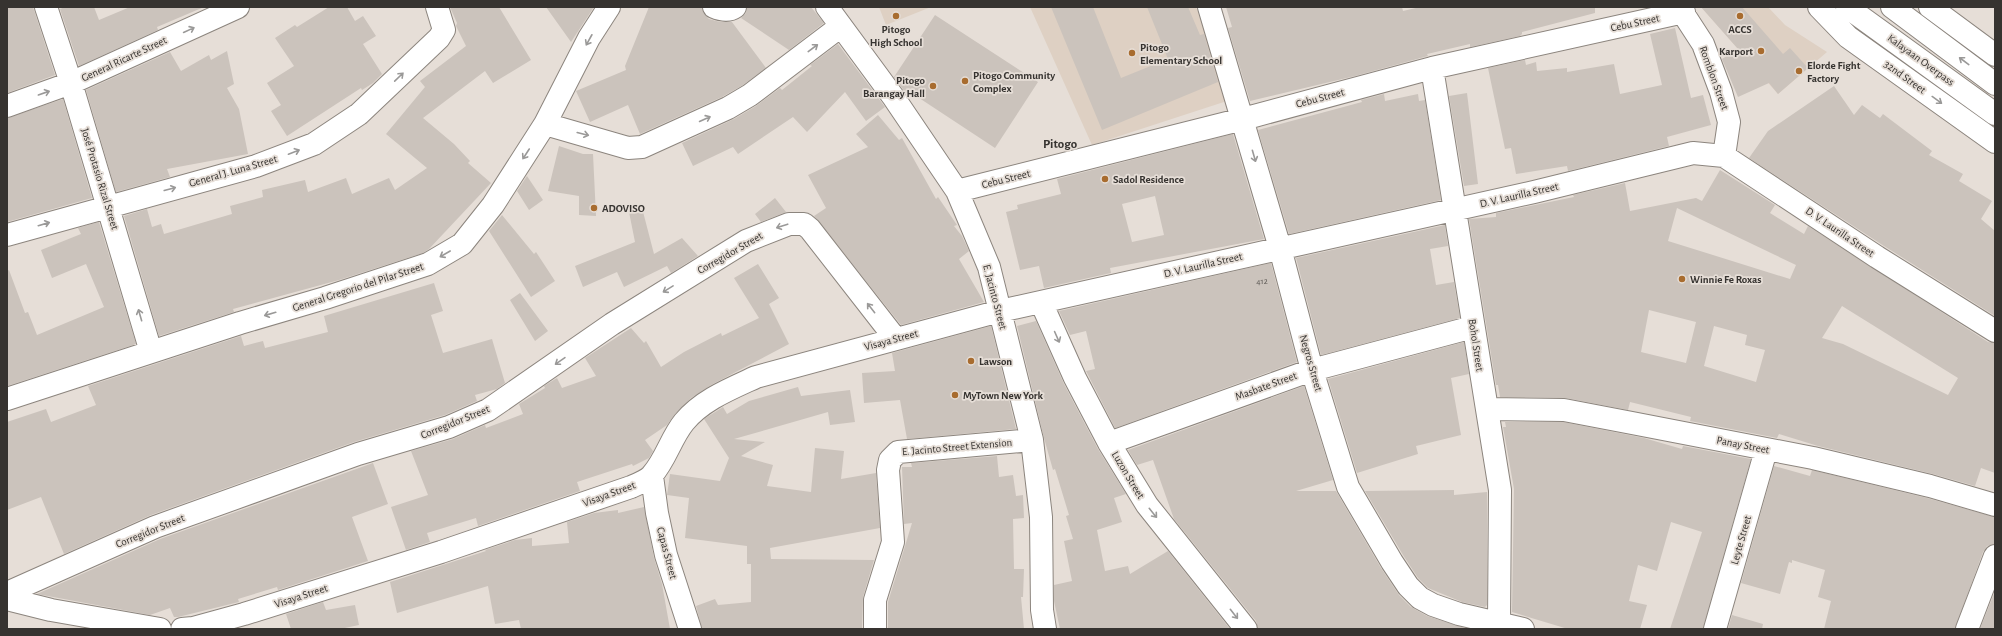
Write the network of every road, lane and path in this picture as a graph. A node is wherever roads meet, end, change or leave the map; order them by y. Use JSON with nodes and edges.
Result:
{"nodes":[{"id":1,"x":46,"y":7,"type":"edge"},
{"id":2,"x":238,"y":7,"type":"edge"},
{"id":3,"x":436,"y":7,"type":"edge"},
{"id":4,"x":609,"y":7,"type":"edge"},
{"id":5,"x":714,"y":7,"type":"edge"},
{"id":6,"x":735,"y":7,"type":"edge"},
{"id":7,"x":827,"y":7,"type":"edge"},
{"id":8,"x":1209,"y":7,"type":"edge"},
{"id":9,"x":1819,"y":7,"type":"edge"},
{"id":10,"x":1892,"y":7,"type":"edge"},
{"id":11,"x":1930,"y":7,"type":"edge"},
{"id":12,"x":1681,"y":10,"type":"edge"},
{"id":13,"x":1855,"y":12,"type":"edge"},
{"id":14,"x":841,"y":26,"type":"junction"},
{"id":15,"x":1995,"y":55,"type":"edge"},
{"id":16,"x":1432,"y":68,"type":"junction"},
{"id":17,"x":71,"y":83,"type":"junction"},
{"id":18,"x":1995,"y":84,"type":"edge"},
{"id":19,"x":7,"y":106,"type":"edge"},
{"id":20,"x":1995,"y":114,"type":"edge"},
{"id":21,"x":1243,"y":119,"type":"junction"},
{"id":22,"x":545,"y":124,"type":"junction"},
{"id":23,"x":1995,"y":142,"type":"edge"},
{"id":24,"x":1724,"y":156,"type":"junction"},
{"id":25,"x":957,"y":191,"type":"junction"},
{"id":26,"x":108,"y":206,"type":"junction"},
{"id":27,"x":1454,"y":210,"type":"junction"},
{"id":28,"x":7,"y":235,"type":"edge"},
{"id":29,"x":1280,"y":248,"type":"junction"},
{"id":30,"x":1041,"y":302,"type":"junction"},
{"id":31,"x":1000,"y":311,"type":"junction"},
{"id":32,"x":1473,"y":327,"type":"junction"},
{"id":33,"x":1995,"y":331,"type":"edge"},
{"id":34,"x":895,"y":338,"type":"junction"},
{"id":35,"x":151,"y":352,"type":"junction"},
{"id":36,"x":1312,"y":370,"type":"junction"},
{"id":37,"x":9,"y":392,"type":"edge"},
{"id":38,"x":1487,"y":409,"type":"junction"},
{"id":39,"x":1032,"y":440,"type":"junction"},
{"id":40,"x":1109,"y":443,"type":"junction"},
{"id":41,"x":1766,"y":450,"type":"junction"},
{"id":42,"x":652,"y":476,"type":"junction"},
{"id":43,"x":1995,"y":505,"type":"edge"},
{"id":44,"x":1995,"y":556,"type":"edge"},
{"id":45,"x":7,"y":593,"type":"edge"},
{"id":46,"x":7,"y":599,"type":"edge"},
{"id":47,"x":244,"y":622,"type":"edge"},
{"id":48,"x":1499,"y":624,"type":"junction"},
{"id":49,"x":160,"y":629,"type":"edge"},
{"id":50,"x":182,"y":629,"type":"edge"},
{"id":51,"x":690,"y":629,"type":"edge"},
{"id":52,"x":874,"y":629,"type":"edge"},
{"id":53,"x":1045,"y":629,"type":"edge"},
{"id":54,"x":1246,"y":629,"type":"edge"},
{"id":55,"x":1523,"y":629,"type":"edge"},
{"id":56,"x":1715,"y":629,"type":"edge"},
{"id":57,"x":1967,"y":629,"type":"edge"}],
"edges":[{"from":1,"to":17,"type":"street","name":"José Protasio Rizal Street"},
{"from":17,"to":2,"type":"street","name":"General Ricarte Street","one_way":true},
{"from":26,"to":3,"type":"street","name":"General J. Luna Street","one_way":true},
{"from":4,"to":22,"type":"street","name":"General Gregorio del Pilar Street","one_way":true},
{"from":5,"to":6,"type":"street"},
{"from":7,"to":14,"type":"street","name":"E. Jacinto Street"},
{"from":8,"to":21,"type":"street","name":"Negros Street"},
{"from":9,"to":23,"type":"street","name":"32nd Street","one_way":true},
{"from":18,"to":10,"type":"street","one_way":true},
{"from":11,"to":15,"type":"street"},
{"from":12,"to":16,"type":"street","name":"Cebu Street"},
{"from":12,"to":24,"type":"street","name":"Romblon Street"},
{"from":13,"to":20,"type":"street","name":"Kalayaan Overpass"},
{"from":22,"to":14,"type":"street","one_way":true},
{"from":14,"to":25,"type":"street","name":"E. Jacinto Street"},
{"from":16,"to":21,"type":"street","name":"Cebu Street"},
{"from":16,"to":27,"type":"street","name":"Bohol Street"},
{"from":19,"to":17,"type":"street","name":"General Ricarte Street","one_way":true},
{"from":17,"to":26,"type":"street","name":"José Protasio Rizal Street"},
{"from":21,"to":25,"type":"street","name":"Cebu Street"},
{"from":21,"to":29,"type":"street","name":"Negros Street","one_way":true},
{"from":22,"to":35,"type":"street","name":"General Gregorio del Pilar Street","one_way":true},
{"from":24,"to":27,"type":"street","name":"D. V. Laurilla Street"},
{"from":24,"to":33,"type":"street","name":"D. V. Laurilla Street"},
{"from":25,"to":31,"type":"street","name":"E. Jacinto Street"},
{"from":28,"to":26,"type":"street","name":"General J. Luna Street","one_way":true},
{"from":35,"to":26,"type":"street","name":"José Protasio Rizal Street","one_way":true},
{"from":27,"to":29,"type":"street","name":"D. V. Laurilla Street"},
{"from":27,"to":32,"type":"street","name":"Bohol Street"},
{"from":29,"to":30,"type":"street","name":"D. V. Laurilla Street"},
{"from":29,"to":36,"type":"street","name":"Negros Street"},
{"from":30,"to":31,"type":"street","name":"D. V. Laurilla Street"},
{"from":30,"to":40,"type":"street","name":"Luzon Street","one_way":true},
{"from":31,"to":34,"type":"street","name":"Visaya Street"},
{"from":31,"to":39,"type":"street","name":"E. Jacinto Street"},
{"from":32,"to":36,"type":"street","name":"Masbate Street"},
{"from":32,"to":38,"type":"street","name":"Bohol Street"},
{"from":34,"to":42,"type":"street","name":"Visaya Street"},
{"from":34,"to":45,"type":"street","name":"Corregidor Street","one_way":true},
{"from":35,"to":37,"type":"street","name":"General Gregorio del Pilar Street"},
{"from":36,"to":40,"type":"street","name":"Masbate Street"},
{"from":36,"to":48,"type":"street","name":"Negros Street"},
{"from":38,"to":41,"type":"street","name":"Panay Street"},
{"from":38,"to":48,"type":"street","name":"Bohol Street"},
{"from":39,"to":52,"type":"street","name":"E. Jacinto Street Extension"},
{"from":39,"to":53,"type":"street","name":"E. Jacinto Street"},
{"from":40,"to":54,"type":"street","name":"Luzon Street","one_way":true},
{"from":41,"to":43,"type":"street","name":"Panay Street"},
{"from":41,"to":56,"type":"street","name":"Leyte Street"},
{"from":42,"to":47,"type":"street","name":"Visaya Street"},
{"from":42,"to":51,"type":"street","name":"Capas Street"},
{"from":44,"to":57,"type":"street"},
{"from":46,"to":49,"type":"street"},
{"from":47,"to":50,"type":"street","name":"Visaya Street"},
{"from":48,"to":55,"type":"street","name":"Negros Street"}]}
